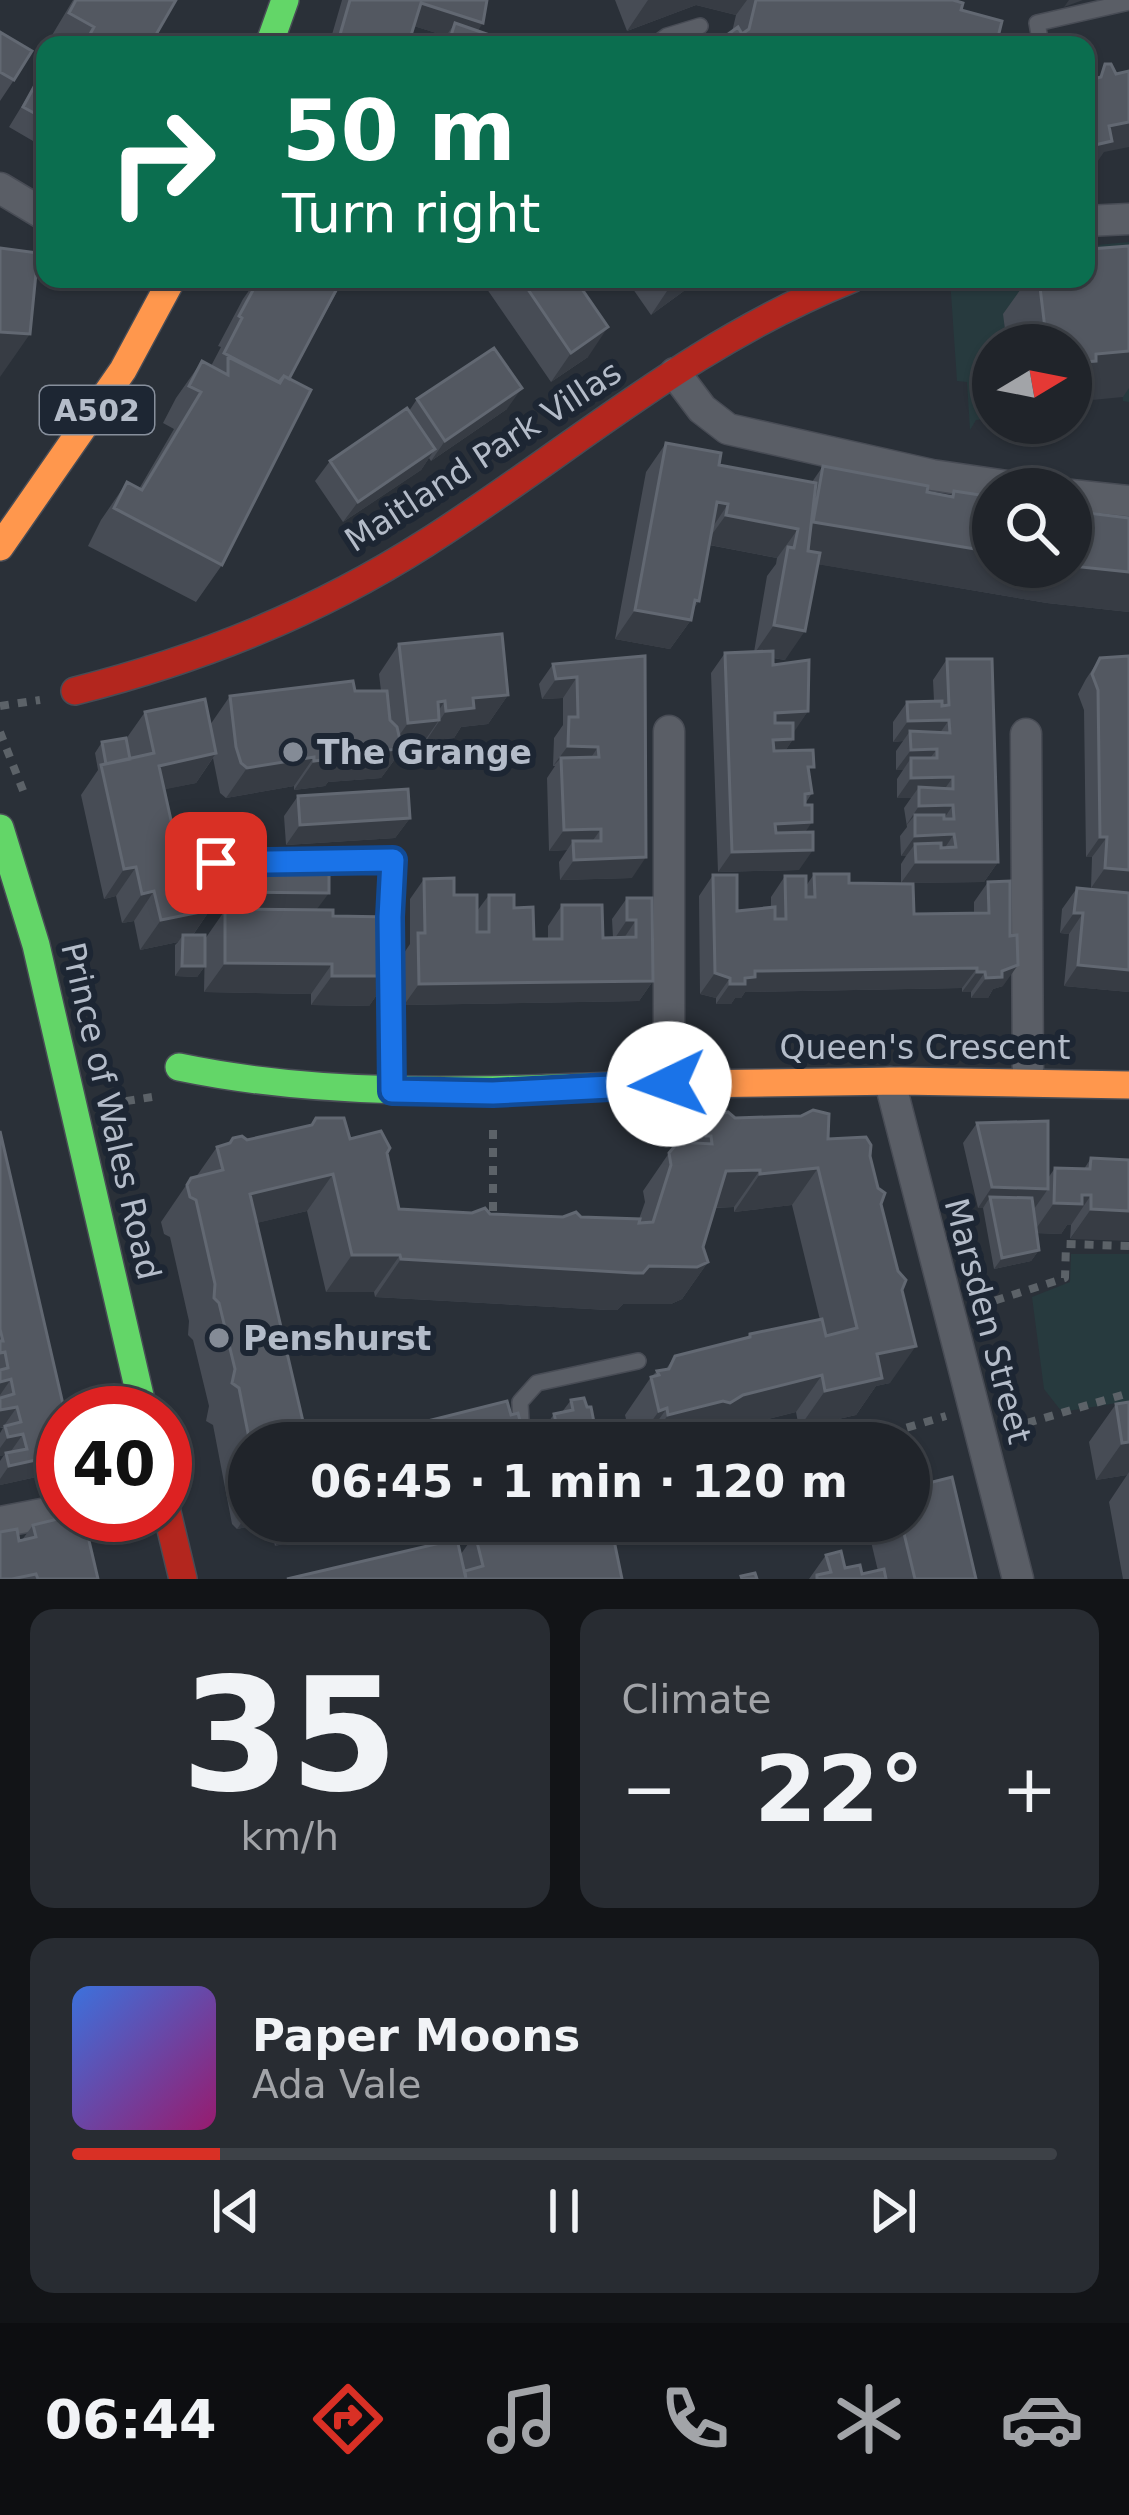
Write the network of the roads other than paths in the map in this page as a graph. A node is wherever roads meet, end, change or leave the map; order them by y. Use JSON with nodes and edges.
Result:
{"nodes":[{"id":1,"x":285,"y":0,"type":"edge"},
{"id":2,"x":1129,"y":2,"type":"edge"},
{"id":3,"x":700,"y":26,"type":"dead end"},
{"id":4,"x":272,"y":36,"type":"edge"},
{"id":5,"x":667,"y":36,"type":"edge"},
{"id":6,"x":1039,"y":36,"type":"edge"},
{"id":7,"x":0,"y":188,"type":"edge"},
{"id":8,"x":36,"y":210,"type":"edge"},
{"id":9,"x":1129,"y":219,"type":"edge"},
{"id":10,"x":1095,"y":221,"type":"edge"},
{"id":11,"x":161,"y":288,"type":"edge"},
{"id":12,"x":824,"y":288,"type":"edge"},
{"id":13,"x":675,"y":373,"type":"junction"},
{"id":14,"x":972,"y":481,"type":"edge"},
{"id":15,"x":1092,"y":497,"type":"edge"},
{"id":16,"x":1129,"y":501,"type":"edge"},
{"id":17,"x":0,"y":545,"type":"edge"},
{"id":18,"x":76,"y":692,"type":"dead end"},
{"id":19,"x":669,"y":730,"type":"dead end"},
{"id":20,"x":1026,"y":734,"type":"dead end"},
{"id":21,"x":0,"y":828,"type":"edge"},
{"id":22,"x":216,"y":863,"type":"edge"},
{"id":23,"x":179,"y":1067,"type":"road end"},
{"id":24,"x":1028,"y":1081,"type":"junction"},
{"id":25,"x":890,"y":1082,"type":"junction"},
{"id":26,"x":669,"y":1084,"type":"junction"},
{"id":27,"x":1129,"y":1084,"type":"edge"},
{"id":28,"x":392,"y":1091,"type":"junction"},
{"id":29,"x":638,"y":1361,"type":"dead end"},
{"id":30,"x":138,"y":1386,"type":"edge"},
{"id":31,"x":521,"y":1422,"type":"edge"},
{"id":32,"x":36,"y":1515,"type":"edge"},
{"id":33,"x":0,"y":1522,"type":"edge"},
{"id":34,"x":174,"y":1542,"type":"edge"},
{"id":35,"x":183,"y":1579,"type":"edge"},
{"id":36,"x":1018,"y":1579,"type":"edge"}],
"edges":[{"from":1,"to":4,"type":"street"},
{"from":2,"to":6,"type":"lane"},
{"from":3,"to":5,"type":"lane"},
{"from":7,"to":8,"type":"street"},
{"from":9,"to":10,"type":"street"},
{"from":11,"to":17,"type":"street","number":"A502"},
{"from":12,"to":13,"type":"street","name":"Maitland Park Villas"},
{"from":13,"to":14,"type":"street"},
{"from":13,"to":18,"type":"street","name":"Maitland Park Villas"},
{"from":15,"to":16,"type":"street"},
{"from":19,"to":26,"type":"street"},
{"from":20,"to":24,"type":"street"},
{"from":21,"to":30,"type":"street","name":"Prince of Wales Road"},
{"from":22,"to":28,"type":"lane"},
{"from":23,"to":28,"type":"street","name":"Queen's Crescent"},
{"from":24,"to":25,"type":"street","name":"Queen's Crescent"},
{"from":24,"to":27,"type":"street","name":"Queen's Crescent"},
{"from":25,"to":26,"type":"street","name":"Queen's Crescent"},
{"from":25,"to":36,"type":"street","name":"Marsden Street"},
{"from":26,"to":28,"type":"street","name":"Queen's Crescent"},
{"from":29,"to":31,"type":"lane"},
{"from":32,"to":33,"type":"street"},
{"from":34,"to":35,"type":"street"}]}
